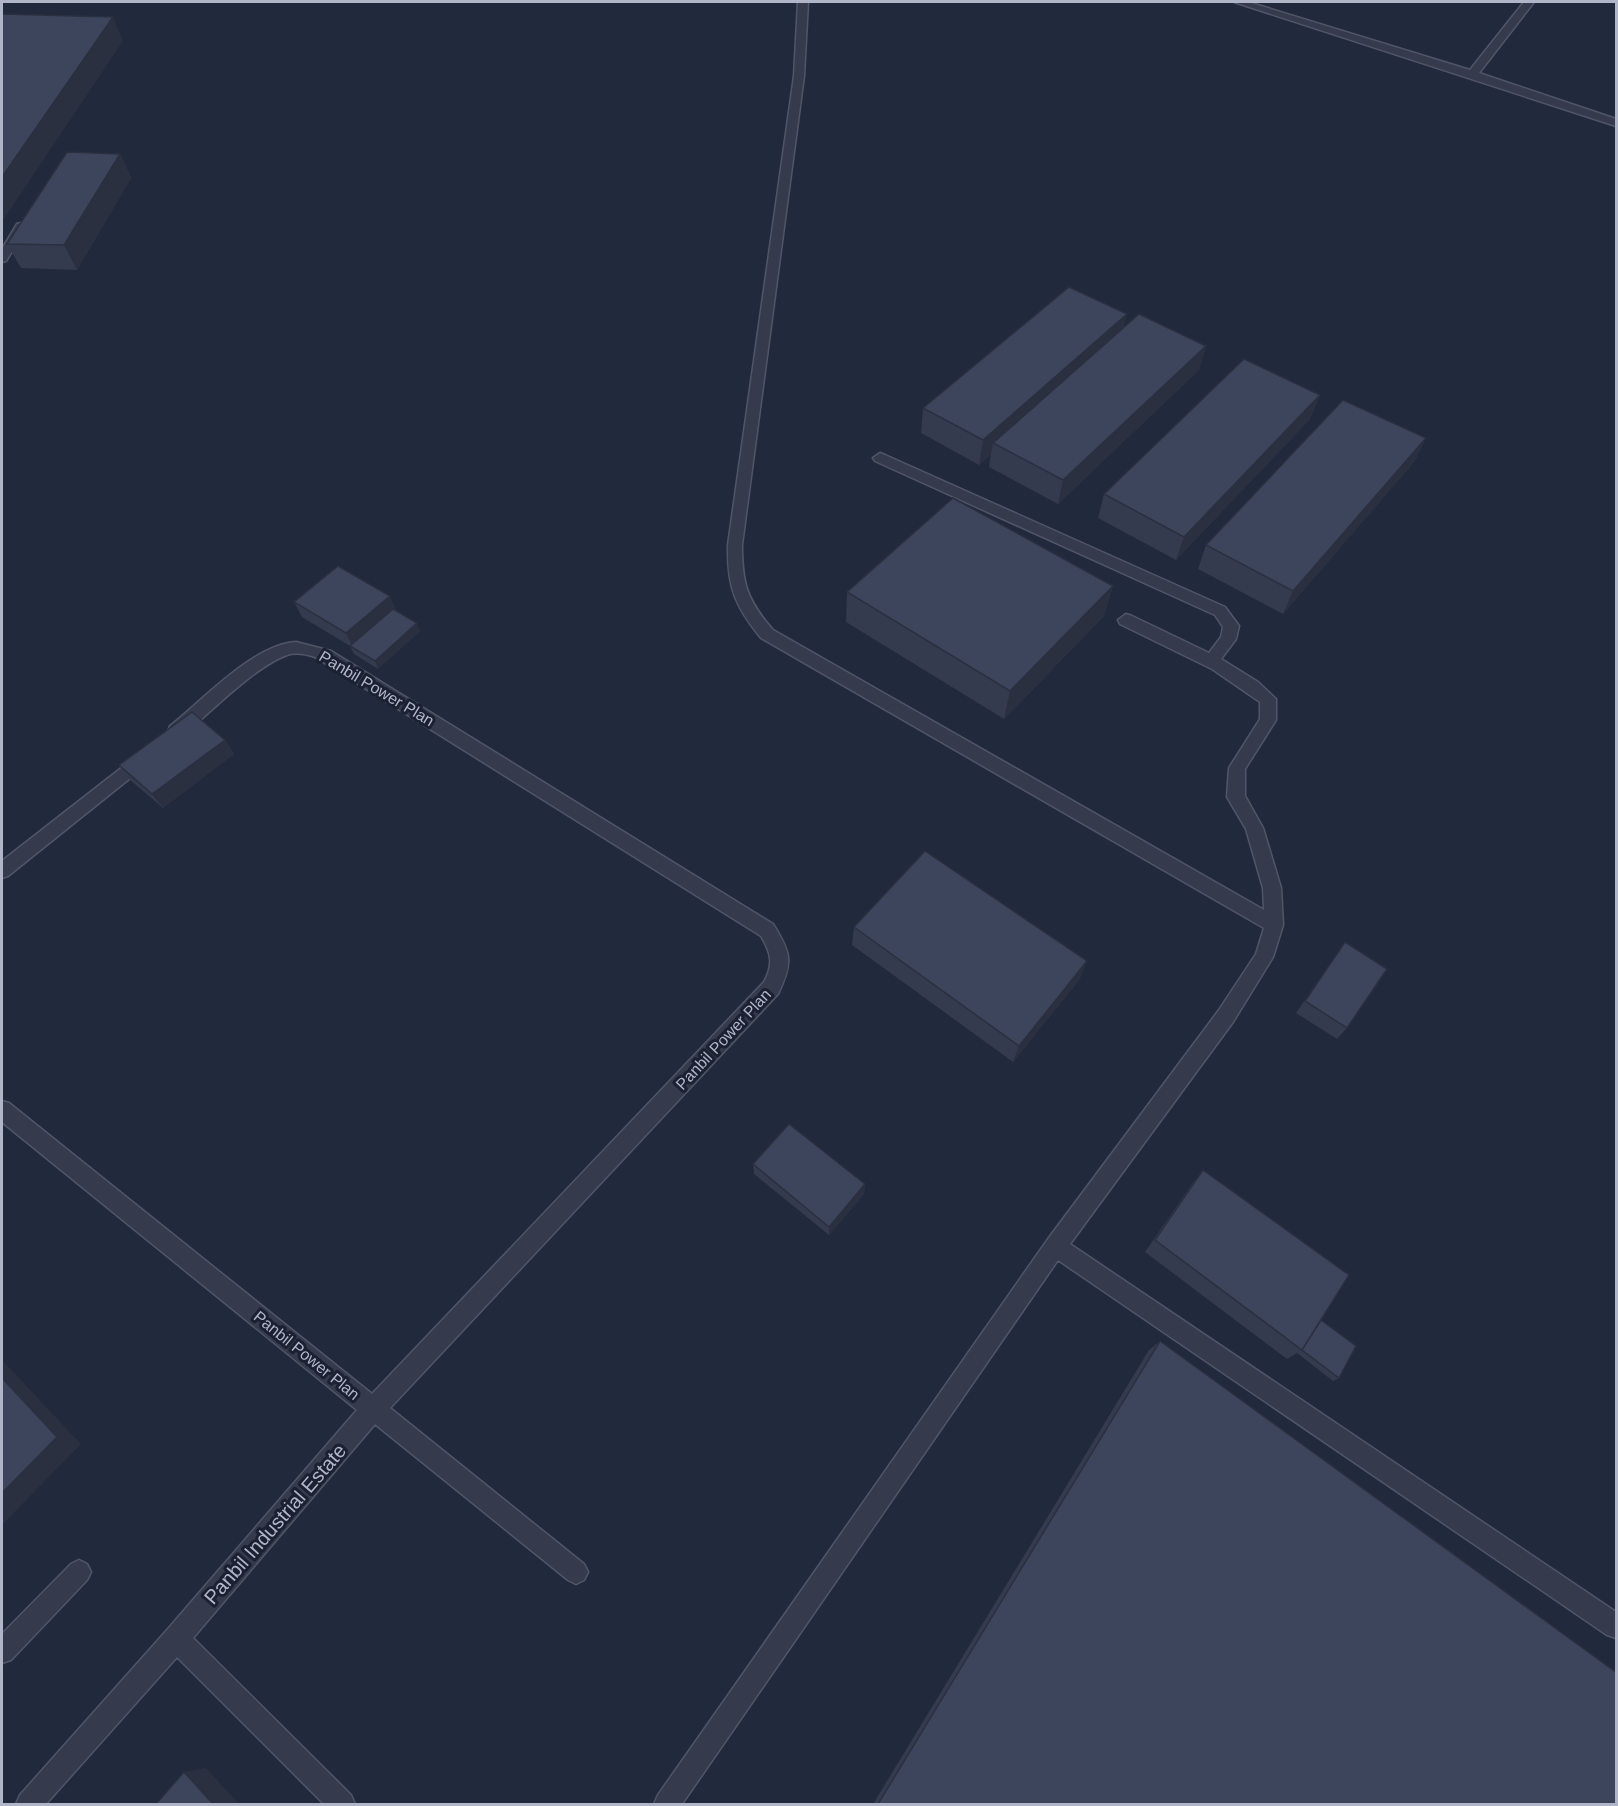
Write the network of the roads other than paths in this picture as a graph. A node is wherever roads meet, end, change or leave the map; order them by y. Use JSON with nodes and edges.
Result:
{"nodes":[{"id":1,"x":803,"y":2,"type":"edge"},
{"id":2,"x":1239,"y":2,"type":"edge"},
{"id":3,"x":1529,"y":2,"type":"edge"},
{"id":4,"x":1472,"y":74,"type":"junction"},
{"id":5,"x":1617,"y":123,"type":"edge"},
{"id":6,"x":28,"y":216,"type":"edge"},
{"id":7,"x":2,"y":258,"type":"edge"},
{"id":8,"x":880,"y":458,"type":"dead end"},
{"id":9,"x":1126,"y":620,"type":"dead end"},
{"id":10,"x":1211,"y":661,"type":"junction"},
{"id":11,"x":2,"y":871,"type":"edge"},
{"id":12,"x":1274,"y":925,"type":"junction"},
{"id":13,"x":2,"y":1110,"type":"edge"},
{"id":14,"x":1055,"y":1246,"type":"junction"},
{"id":15,"x":374,"y":1408,"type":"junction"},
{"id":16,"x":79,"y":1572,"type":"dead end"},
{"id":17,"x":576,"y":1572,"type":"dead end"},
{"id":18,"x":1617,"y":1626,"type":"edge"},
{"id":19,"x":176,"y":1639,"type":"junction"},
{"id":20,"x":2,"y":1651,"type":"edge"},
{"id":21,"x":29,"y":1804,"type":"edge"},
{"id":22,"x":342,"y":1804,"type":"edge"},
{"id":23,"x":667,"y":1804,"type":"edge"}],
"edges":[{"from":1,"to":12,"type":"lane"},
{"from":2,"to":4,"type":"lane"},
{"from":3,"to":4,"type":"lane"},
{"from":4,"to":5,"type":"lane"},
{"from":6,"to":7,"type":"lane"},
{"from":8,"to":10,"type":"lane"},
{"from":9,"to":10,"type":"lane"},
{"from":10,"to":12,"type":"lane"},
{"from":11,"to":15,"type":"lane","name":"Panbil Power Plan"},
{"from":12,"to":14,"type":"lane"},
{"from":13,"to":15,"type":"lane","name":"Panbil Power Plan"},
{"from":14,"to":18,"type":"lane"},
{"from":14,"to":23,"type":"lane"},
{"from":15,"to":17,"type":"lane"},
{"from":15,"to":19,"type":"lane","name":"Panbil Industrial Estate"},
{"from":16,"to":20,"type":"lane"},
{"from":19,"to":21,"type":"lane","name":"Panbil Industrial Estate"},
{"from":19,"to":22,"type":"lane"}]}
